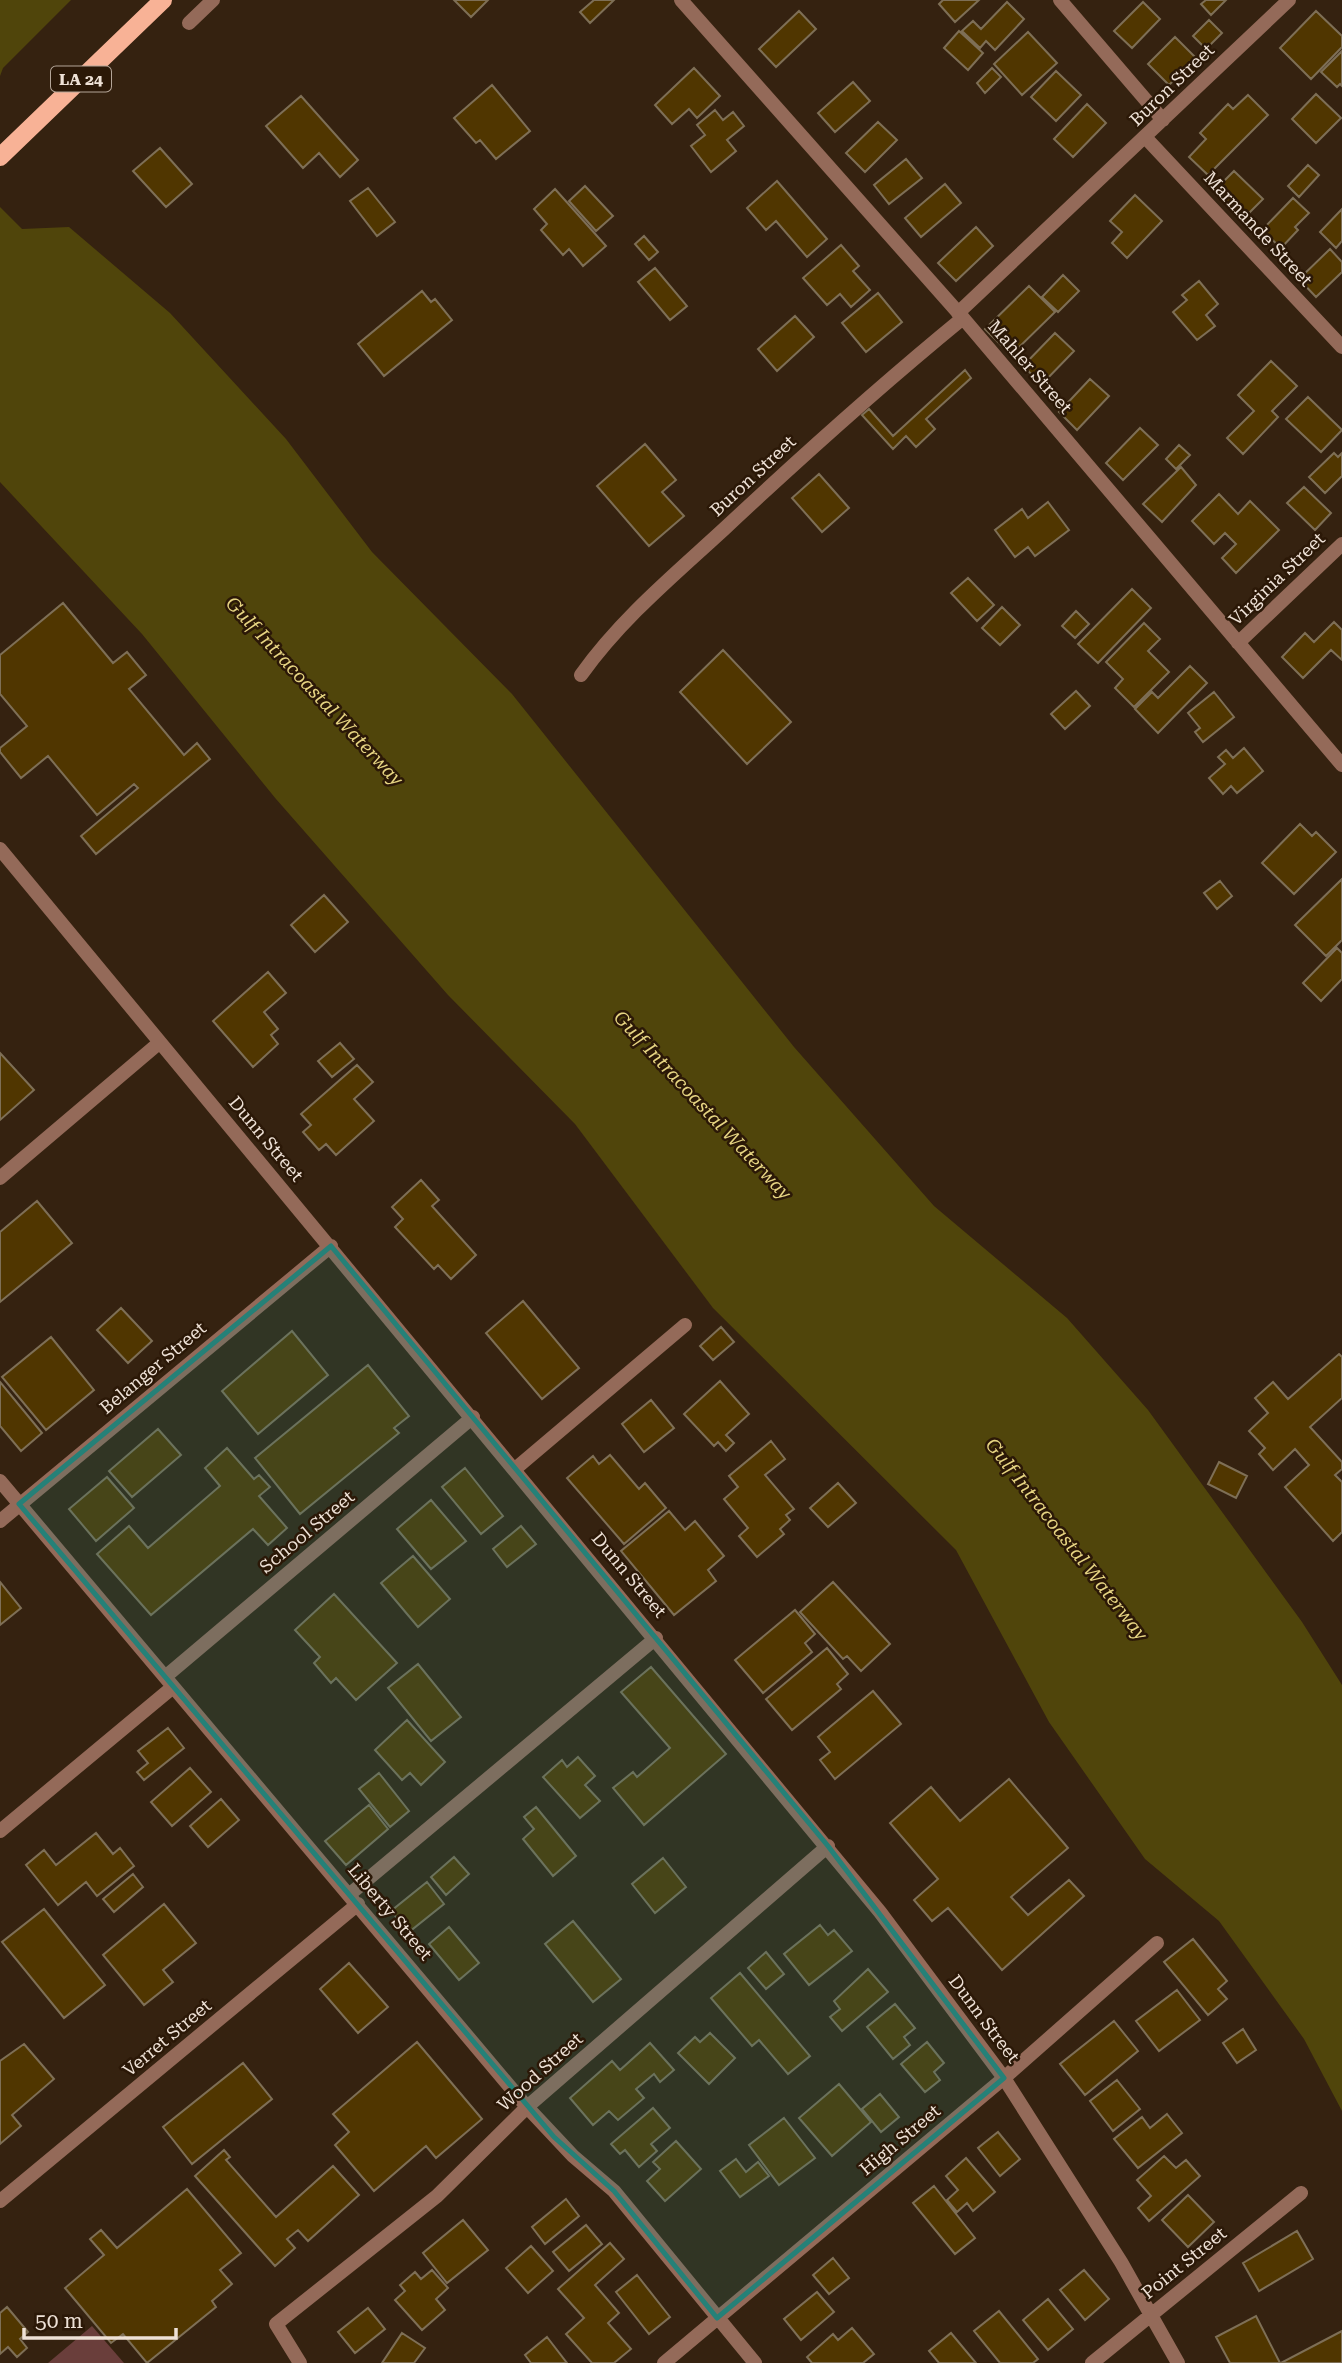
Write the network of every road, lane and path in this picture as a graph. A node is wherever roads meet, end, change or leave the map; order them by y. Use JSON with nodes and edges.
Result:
{"nodes":[{"id":1,"x":163,"y":0,"type":"edge"},
{"id":2,"x":214,"y":0,"type":"edge"},
{"id":3,"x":681,"y":0,"type":"edge"},
{"id":4,"x":1060,"y":0,"type":"edge"},
{"id":5,"x":1289,"y":0,"type":"edge"},
{"id":6,"x":189,"y":23,"type":"dead end"},
{"id":7,"x":1163,"y":120,"type":"junction"},
{"id":8,"x":1146,"y":137,"type":"junction"},
{"id":9,"x":0,"y":158,"type":"edge"},
{"id":10,"x":960,"y":315,"type":"junction"},
{"id":11,"x":1342,"y":347,"type":"edge"},
{"id":12,"x":1342,"y":544,"type":"edge"},
{"id":13,"x":1238,"y":643,"type":"junction"},
{"id":14,"x":581,"y":675,"type":"dead end"},
{"id":15,"x":1342,"y":765,"type":"edge"},
{"id":16,"x":0,"y":849,"type":"edge"},
{"id":17,"x":159,"y":1043,"type":"junction"},
{"id":18,"x":0,"y":1178,"type":"edge"},
{"id":19,"x":331,"y":1246,"type":"junction"},
{"id":20,"x":685,"y":1325,"type":"dead end"},
{"id":21,"x":473,"y":1416,"type":"junction"},
{"id":22,"x":515,"y":1469,"type":"junction"},
{"id":23,"x":0,"y":1481,"type":"edge"},
{"id":24,"x":19,"y":1504,"type":"junction"},
{"id":25,"x":0,"y":1521,"type":"edge"},
{"id":26,"x":656,"y":1638,"type":"junction"},
{"id":27,"x":169,"y":1682,"type":"junction"},
{"id":28,"x":0,"y":1830,"type":"edge"},
{"id":29,"x":828,"y":1846,"type":"junction"},
{"id":30,"x":354,"y":1899,"type":"junction"},
{"id":31,"x":1157,"y":1943,"type":"dead end"},
{"id":32,"x":1004,"y":2078,"type":"junction"},
{"id":33,"x":527,"y":2107,"type":"junction"},
{"id":34,"x":1301,"y":2193,"type":"dead end"},
{"id":35,"x":0,"y":2202,"type":"edge"},
{"id":36,"x":1152,"y":2314,"type":"junction"},
{"id":37,"x":717,"y":2318,"type":"junction"},
{"id":38,"x":300,"y":2363,"type":"edge"},
{"id":39,"x":664,"y":2363,"type":"edge"},
{"id":40,"x":755,"y":2363,"type":"edge"},
{"id":41,"x":1092,"y":2363,"type":"edge"},
{"id":42,"x":1178,"y":2363,"type":"edge"}],
"edges":[{"from":1,"to":9,"type":"main road","number":"LA 24"},
{"from":2,"to":6,"type":"street"},
{"from":3,"to":10,"type":"street","name":"Mahler Street"},
{"from":4,"to":7,"type":"street"},
{"from":5,"to":7,"type":"street","name":"Buron Street"},
{"from":7,"to":8,"type":"street","name":"Buron Street"},
{"from":8,"to":10,"type":"street","name":"Buron Street"},
{"from":8,"to":11,"type":"street","name":"Marmande Street"},
{"from":10,"to":13,"type":"street","name":"Mahler Street"},
{"from":10,"to":14,"type":"street","name":"Buron Street"},
{"from":12,"to":13,"type":"street","name":"Virginia Street"},
{"from":13,"to":15,"type":"street","name":"Mahler Street"},
{"from":16,"to":17,"type":"street","name":"Dunn Street"},
{"from":17,"to":18,"type":"street"},
{"from":17,"to":19,"type":"street","name":"Dunn Street"},
{"from":19,"to":21,"type":"street","name":"Dunn Street"},
{"from":19,"to":24,"type":"street","name":"Belanger Street"},
{"from":20,"to":22,"type":"street"},
{"from":21,"to":22,"type":"street","name":"Dunn Street"},
{"from":21,"to":27,"type":"street","name":"School Street"},
{"from":22,"to":26,"type":"street","name":"Dunn Street"},
{"from":23,"to":24,"type":"street","name":"Liberty Street"},
{"from":24,"to":25,"type":"street","name":"Belanger Street"},
{"from":24,"to":27,"type":"street","name":"Liberty Street"},
{"from":26,"to":29,"type":"street","name":"Dunn Street"},
{"from":26,"to":30,"type":"street","name":"Verret Street"},
{"from":27,"to":28,"type":"street","name":"School Street"},
{"from":27,"to":30,"type":"street","name":"Liberty Street"},
{"from":29,"to":32,"type":"street","name":"Dunn Street"},
{"from":29,"to":33,"type":"street","name":"Wood Street"},
{"from":30,"to":33,"type":"street","name":"Liberty Street"},
{"from":30,"to":35,"type":"street","name":"Verret Street"},
{"from":31,"to":32,"type":"street","name":"High Street"},
{"from":32,"to":36,"type":"street","name":"Dunn Street"},
{"from":32,"to":37,"type":"street","name":"High Street"},
{"from":33,"to":37,"type":"street","name":"Liberty Street"},
{"from":33,"to":38,"type":"street","name":"Wood Street"},
{"from":34,"to":36,"type":"street","name":"Point Street"},
{"from":36,"to":41,"type":"street","name":"Point Street"},
{"from":36,"to":42,"type":"street","name":"Dunn Street"},
{"from":37,"to":39,"type":"street","name":"High Street"},
{"from":37,"to":40,"type":"street","name":"Liberty Street"}]}
